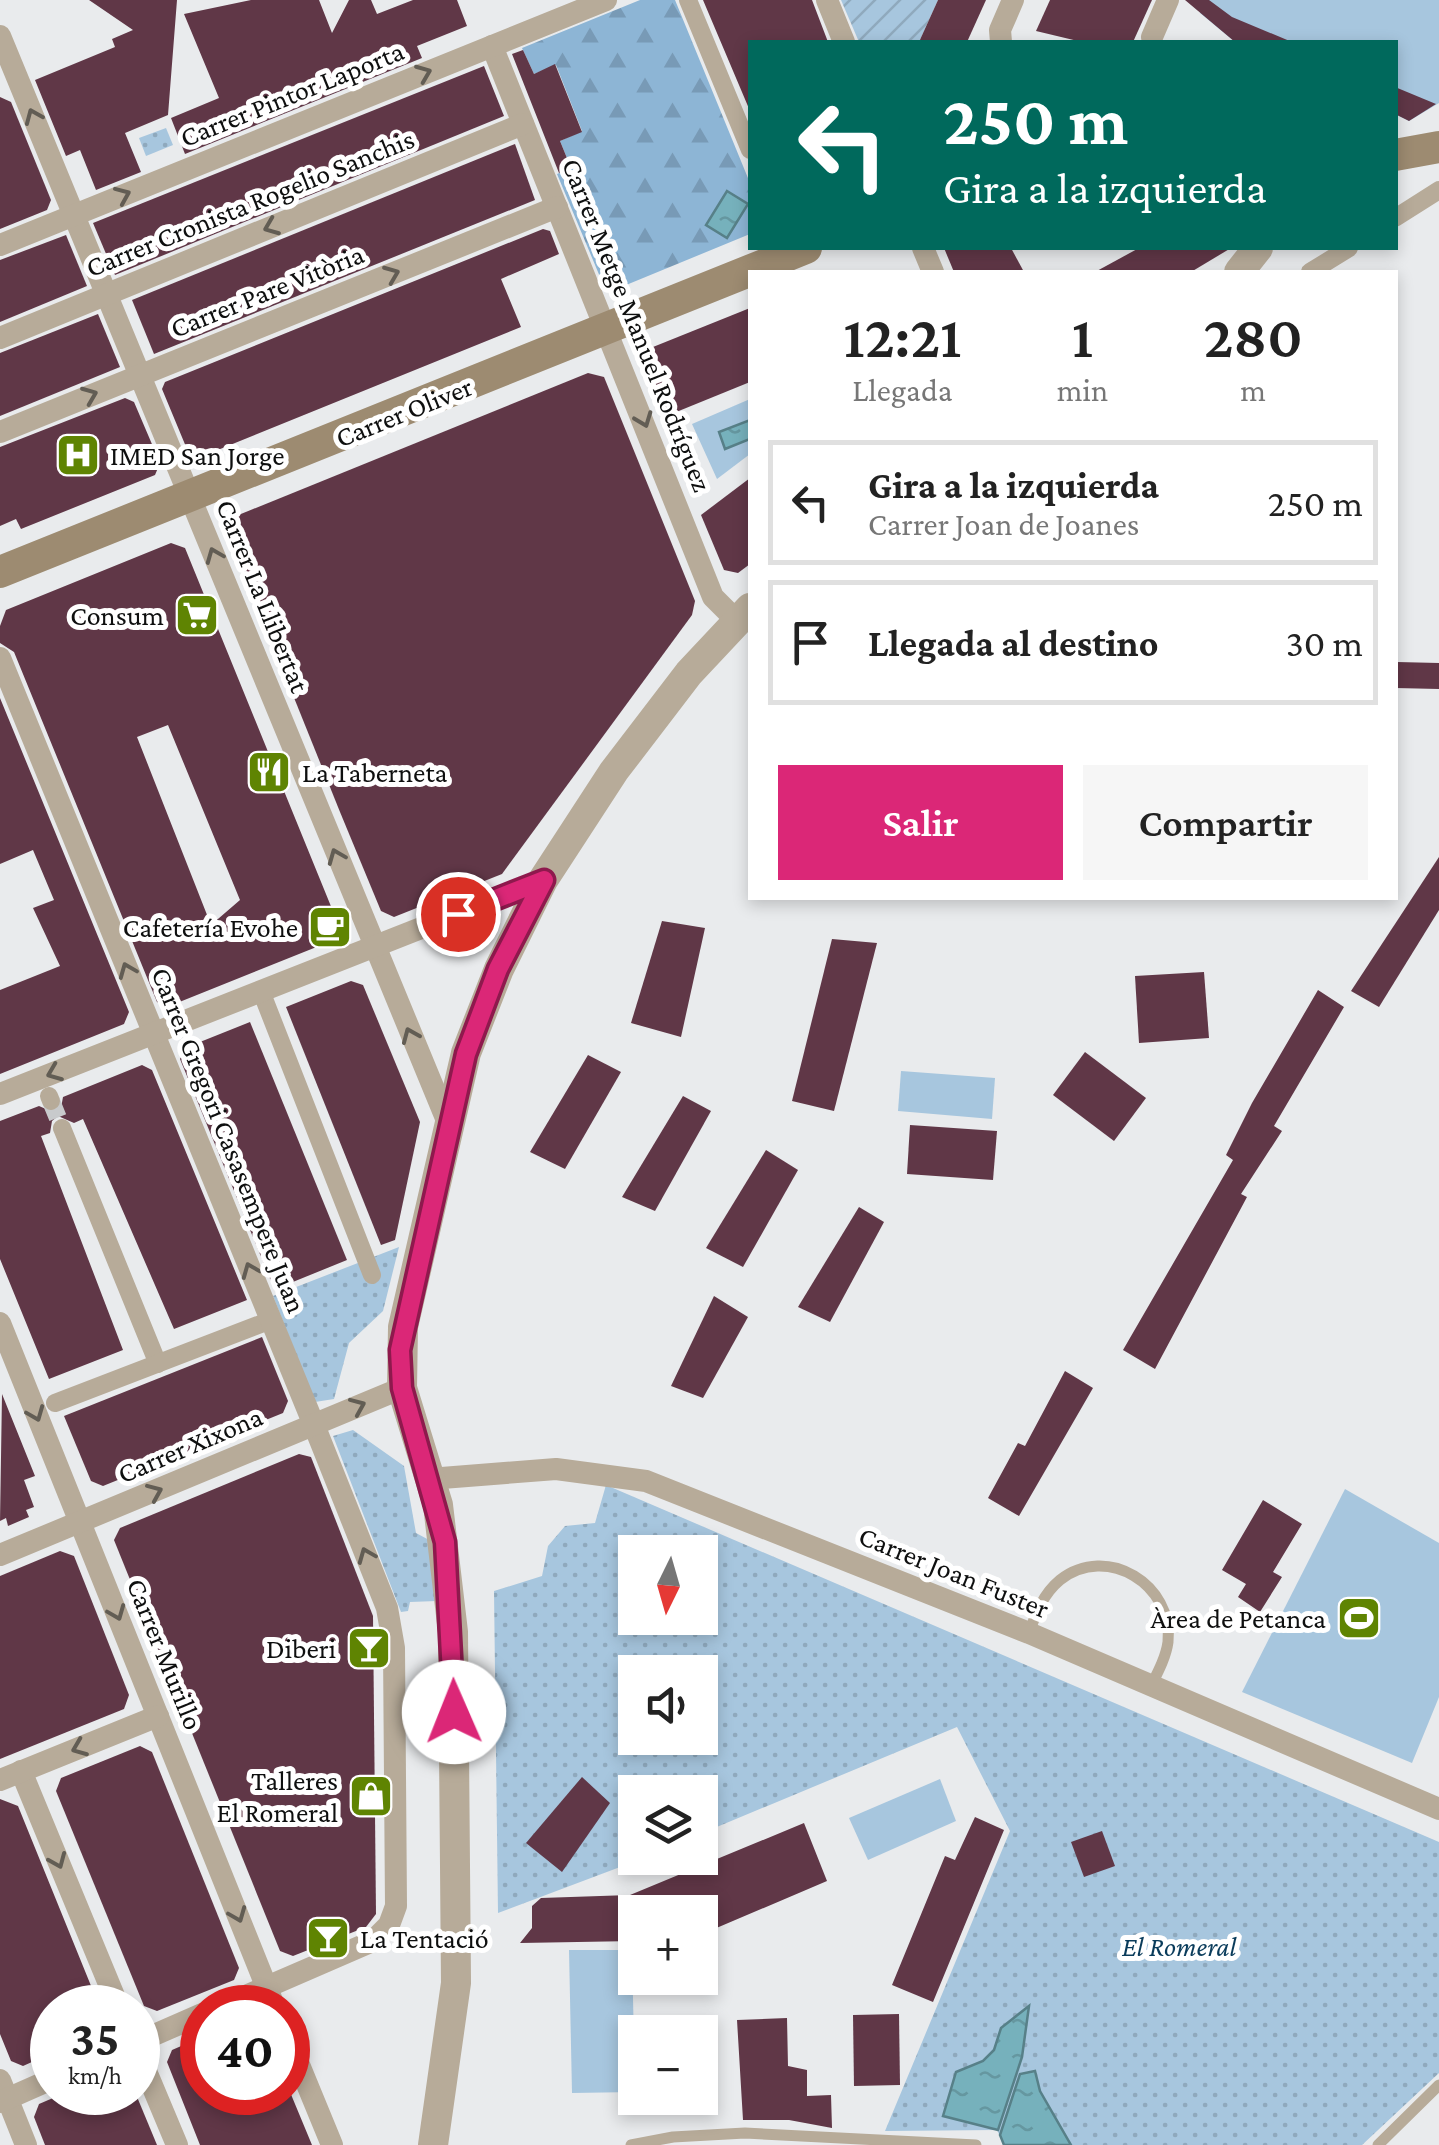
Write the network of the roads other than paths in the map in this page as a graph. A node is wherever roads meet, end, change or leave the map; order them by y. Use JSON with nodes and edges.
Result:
{"nodes":[{"id":1,"x":606,"y":0,"type":"edge"},
{"id":2,"x":688,"y":0,"type":"edge"},
{"id":3,"x":827,"y":0,"type":"edge"},
{"id":4,"x":1013,"y":0,"type":"edge"},
{"id":5,"x":1168,"y":0,"type":"edge"},
{"id":6,"x":0,"y":36,"type":"edge"},
{"id":7,"x":1002,"y":39,"type":"edge"},
{"id":8,"x":843,"y":40,"type":"edge"},
{"id":9,"x":1156,"y":40,"type":"edge"},
{"id":10,"x":492,"y":46,"type":"junction"},
{"id":11,"x":8,"y":80,"type":"edge"},
{"id":12,"x":523,"y":124,"type":"junction"},
{"id":13,"x":1439,"y":134,"type":"edge"},
{"id":14,"x":1398,"y":139,"type":"edge"},
{"id":15,"x":748,"y":145,"type":"edge"},
{"id":16,"x":1439,"y":147,"type":"edge"},
{"id":17,"x":1398,"y":154,"type":"edge"},
{"id":18,"x":1439,"y":190,"type":"edge"},
{"id":19,"x":557,"y":207,"type":"junction"},
{"id":20,"x":74,"y":215,"type":"junction"},
{"id":21,"x":1398,"y":216,"type":"edge"},
{"id":22,"x":0,"y":245,"type":"edge"},
{"id":23,"x":794,"y":250,"type":"edge"},
{"id":24,"x":1255,"y":250,"type":"edge"},
{"id":25,"x":1346,"y":250,"type":"edge"},
{"id":26,"x":1240,"y":270,"type":"edge"},
{"id":27,"x":1313,"y":270,"type":"edge"},
{"id":28,"x":105,"y":294,"type":"junction"},
{"id":29,"x":608,"y":329,"type":"junction"},
{"id":30,"x":0,"y":338,"type":"edge"},
{"id":31,"x":139,"y":375,"type":"junction"},
{"id":32,"x":0,"y":432,"type":"edge"},
{"id":33,"x":190,"y":497,"type":"junction"},
{"id":34,"x":0,"y":572,"type":"edge"},
{"id":35,"x":743,"y":614,"type":"edge"},
{"id":36,"x":0,"y":658,"type":"edge"},
{"id":37,"x":544,"y":880,"type":"junction"},
{"id":38,"x":372,"y":947,"type":"junction"},
{"id":39,"x":261,"y":991,"type":"junction"},
{"id":40,"x":153,"y":1034,"type":"junction"},
{"id":41,"x":0,"y":1094,"type":"edge"},
{"id":42,"x":448,"y":1123,"type":"junction"},
{"id":43,"x":62,"y":1128,"type":"tunnel mouth"},
{"id":44,"x":372,"y":1276,"type":"dead end"},
{"id":45,"x":271,"y":1320,"type":"junction"},
{"id":46,"x":0,"y":1324,"type":"edge"},
{"id":47,"x":158,"y":1364,"type":"junction"},
{"id":48,"x":402,"y":1388,"type":"junction"},
{"id":49,"x":56,"y":1403,"type":"dead end"},
{"id":50,"x":314,"y":1425,"type":"junction"},
{"id":51,"x":430,"y":1479,"type":"junction"},
{"id":52,"x":80,"y":1523,"type":"junction"},
{"id":53,"x":0,"y":1555,"type":"edge"},
{"id":54,"x":1028,"y":1634,"type":"junction"},
{"id":55,"x":1151,"y":1686,"type":"junction"},
{"id":56,"x":158,"y":1716,"type":"junction"},
{"id":57,"x":11,"y":1775,"type":"edge"},
{"id":58,"x":1439,"y":1808,"type":"edge"},
{"id":59,"x":108,"y":1985,"type":"edge"},
{"id":60,"x":266,"y":1985,"type":"edge"},
{"id":61,"x":293,"y":1985,"type":"edge"},
{"id":62,"x":1439,"y":2085,"type":"edge"},
{"id":63,"x":30,"y":2086,"type":"edge"},
{"id":64,"x":310,"y":2092,"type":"edge"},
{"id":65,"x":3,"y":2094,"type":"edge"},
{"id":66,"x":160,"y":2104,"type":"edge"},
{"id":67,"x":26,"y":2145,"type":"edge"},
{"id":68,"x":177,"y":2145,"type":"edge"},
{"id":69,"x":332,"y":2145,"type":"edge"},
{"id":70,"x":433,"y":2145,"type":"edge"},
{"id":71,"x":631,"y":2145,"type":"edge"},
{"id":72,"x":976,"y":2145,"type":"edge"},
{"id":73,"x":1378,"y":2145,"type":"edge"}],
"edges":[{"from":1,"to":10,"type":"street","name":"Carrer Pintor Laporta"},
{"from":2,"to":15,"type":"street"},
{"from":3,"to":8,"type":"street"},
{"from":4,"to":7,"type":"street"},
{"from":5,"to":9,"type":"street"},
{"from":6,"to":11,"type":"street","name":"Carrer La Llibertat"},
{"from":10,"to":12,"type":"street","name":"Carrer Metge Manuel Rodríguez"},
{"from":20,"to":10,"type":"street","name":"Carrer Pintor Laporta","one_way":true},
{"from":20,"to":11,"type":"street","name":"Carrer La Llibertat","one_way":true},
{"from":12,"to":19,"type":"street","name":"Carrer Metge Manuel Rodríguez"},
{"from":12,"to":28,"type":"street","name":"Carrer Cronista Rogelio Sanchis","one_way":true},
{"from":13,"to":14,"type":"main road"},
{"from":16,"to":17,"type":"main road"},
{"from":18,"to":21,"type":"street"},
{"from":19,"to":29,"type":"street","name":"Carrer Metge Manuel Rodríguez"},
{"from":31,"to":19,"type":"street","name":"Carrer Pare Vitòria","one_way":true},
{"from":20,"to":22,"type":"street","name":"Carrer Pintor Laporta"},
{"from":20,"to":28,"type":"street","name":"Carrer La Llibertat"},
{"from":23,"to":29,"type":"main road","name":"Carrer Oliver"},
{"from":24,"to":26,"type":"street"},
{"from":25,"to":27,"type":"street"},
{"from":28,"to":30,"type":"street","name":"Carrer Cronista Rogelio Sanchis"},
{"from":28,"to":31,"type":"street","name":"Carrer La Llibertat"},
{"from":29,"to":33,"type":"main road","name":"Carrer Oliver"},
{"from":29,"to":35,"type":"street","name":"Carrer Metge Manuel Rodríguez","one_way":true},
{"from":32,"to":31,"type":"street","name":"Carrer Pare Vitòria","one_way":true},
{"from":31,"to":33,"type":"street","name":"Carrer La Llibertat"},
{"from":33,"to":34,"type":"main road","name":"Carrer Oliver"},
{"from":38,"to":33,"type":"street","name":"Carrer La Llibertat","one_way":true},
{"from":35,"to":37,"type":"street"},
{"from":40,"to":36,"type":"street","name":"Carrer Gregori Casasempere Juan","one_way":true},
{"from":37,"to":38,"type":"street"},
{"from":37,"to":42,"type":"street"},
{"from":38,"to":39,"type":"street"},
{"from":42,"to":38,"type":"street","name":"Carrer La Llibertat","one_way":true},
{"from":39,"to":40,"type":"street"},
{"from":39,"to":44,"type":"street"},
{"from":40,"to":41,"type":"street","one_way":true},
{"from":45,"to":40,"type":"street","name":"Carrer Gregori Casasempere Juan","one_way":true},
{"from":42,"to":48,"type":"street"},
{"from":43,"to":47,"type":"street"},
{"from":45,"to":47,"type":"street"},
{"from":45,"to":50,"type":"street","name":"Carrer Gregori Casasempere Juan"},
{"from":46,"to":52,"type":"street","name":"Carrer Murillo","one_way":true},
{"from":47,"to":49,"type":"street"},
{"from":50,"to":48,"type":"street","name":"Carrer Xixona","one_way":true},
{"from":48,"to":51,"type":"street"},
{"from":52,"to":50,"type":"street","name":"Carrer Xixona","one_way":true},
{"from":61,"to":50,"type":"street","name":"Carrer Gregori Casasempere Juan","one_way":true},
{"from":51,"to":54,"type":"street","name":"Carrer Joan Fuster"},
{"from":51,"to":70,"type":"street"},
{"from":52,"to":53,"type":"street","name":"Carrer Xixona"},
{"from":52,"to":56,"type":"street","name":"Carrer Murillo","one_way":true},
{"from":54,"to":55,"type":"street","name":"Carrer Joan Fuster"},
{"from":54,"to":55,"type":"lane"},
{"from":55,"to":58,"type":"street","name":"Carrer Joan Fuster"},
{"from":56,"to":57,"type":"street","one_way":true},
{"from":56,"to":60,"type":"street","name":"Carrer Murillo","one_way":true},
{"from":57,"to":59,"type":"street","one_way":true},
{"from":62,"to":73,"type":"lane"},
{"from":63,"to":65,"type":"street"},
{"from":64,"to":69,"type":"street"},
{"from":65,"to":67,"type":"street"},
{"from":66,"to":68,"type":"street"},
{"from":71,"to":72,"type":"lane"}]}
